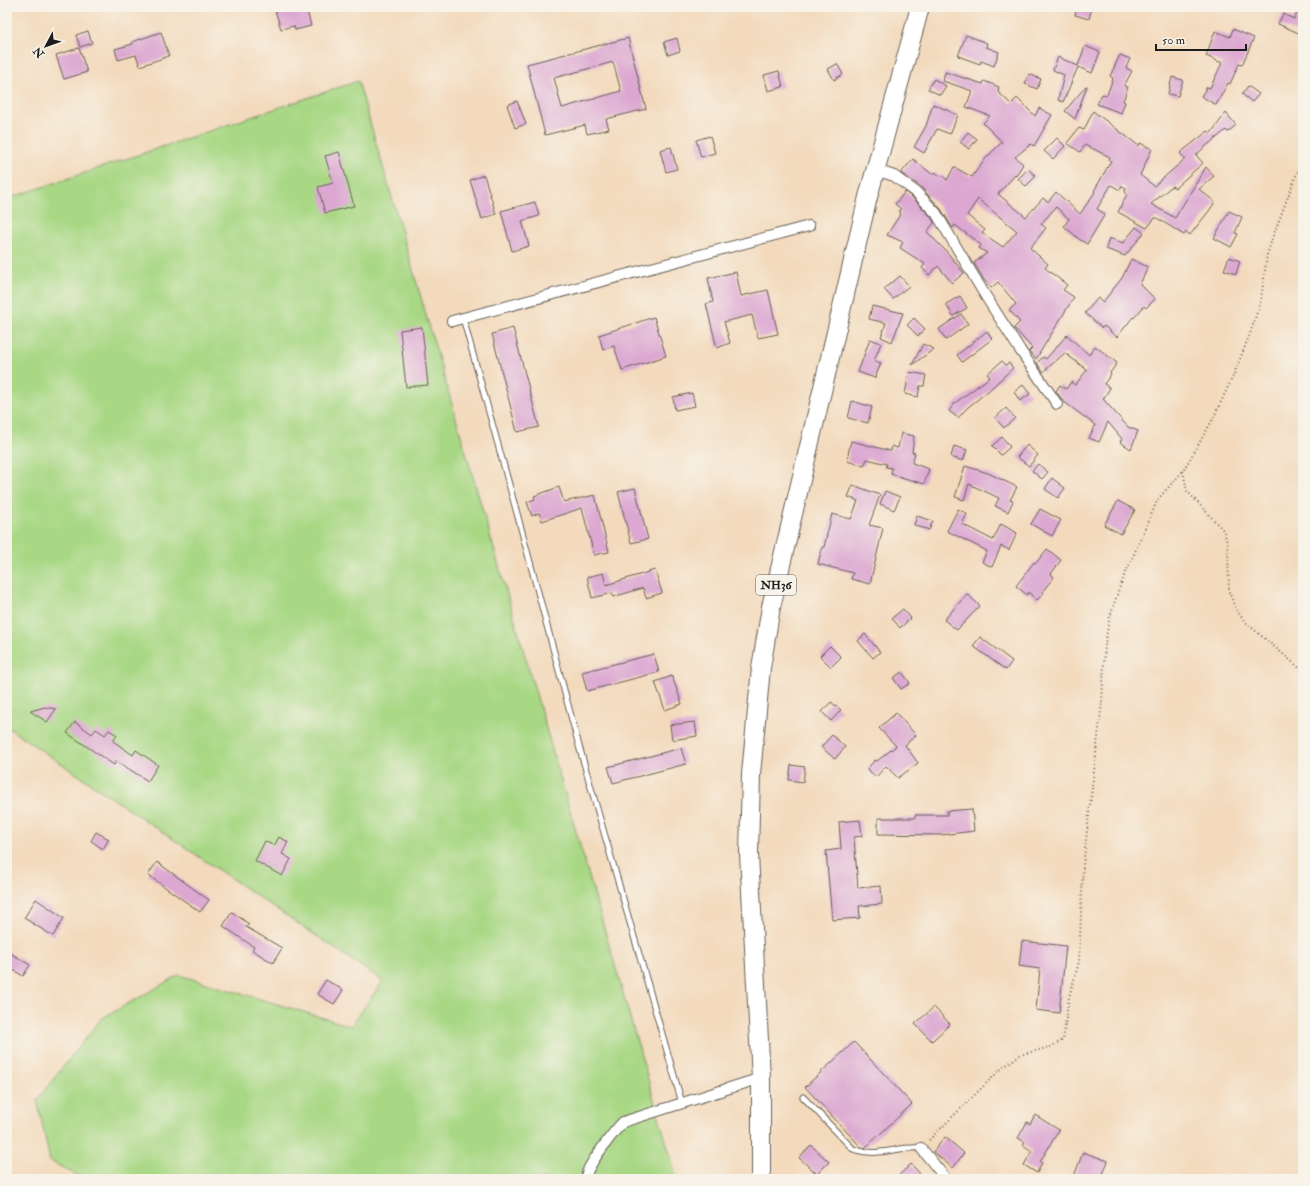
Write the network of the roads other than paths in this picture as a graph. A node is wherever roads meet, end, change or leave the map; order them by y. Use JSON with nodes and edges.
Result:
{"nodes":[{"id":1,"x":920,"y":7,"type":"edge"},
{"id":2,"x":876,"y":170,"type":"junction"},
{"id":3,"x":809,"y":226,"type":"dead end"},
{"id":4,"x":463,"y":318,"type":"junction"},
{"id":5,"x":452,"y":321,"type":"dead end"},
{"id":6,"x":1057,"y":404,"type":"dead end"},
{"id":7,"x":761,"y":1078,"type":"junction"},
{"id":8,"x":803,"y":1097,"type":"dead end"},
{"id":9,"x":682,"y":1103,"type":"junction"},
{"id":10,"x":921,"y":1148,"type":"joint"},
{"id":11,"x":587,"y":1179,"type":"edge"},
{"id":12,"x":761,"y":1179,"type":"edge"},
{"id":13,"x":946,"y":1179,"type":"edge"}],
"edges":[{"from":1,"to":2,"type":"highway","number":"NH36"},
{"from":2,"to":6,"type":"street"},
{"from":2,"to":7,"type":"highway","number":"NH36"},
{"from":3,"to":4,"type":"street"},
{"from":4,"to":5,"type":"street"},
{"from":4,"to":9,"type":"lane"},
{"from":7,"to":9,"type":"street"},
{"from":7,"to":12,"type":"highway","number":"NH36"},
{"from":8,"to":10,"type":"lane"},
{"from":9,"to":11,"type":"street"},
{"from":10,"to":13,"type":"street"}]}
